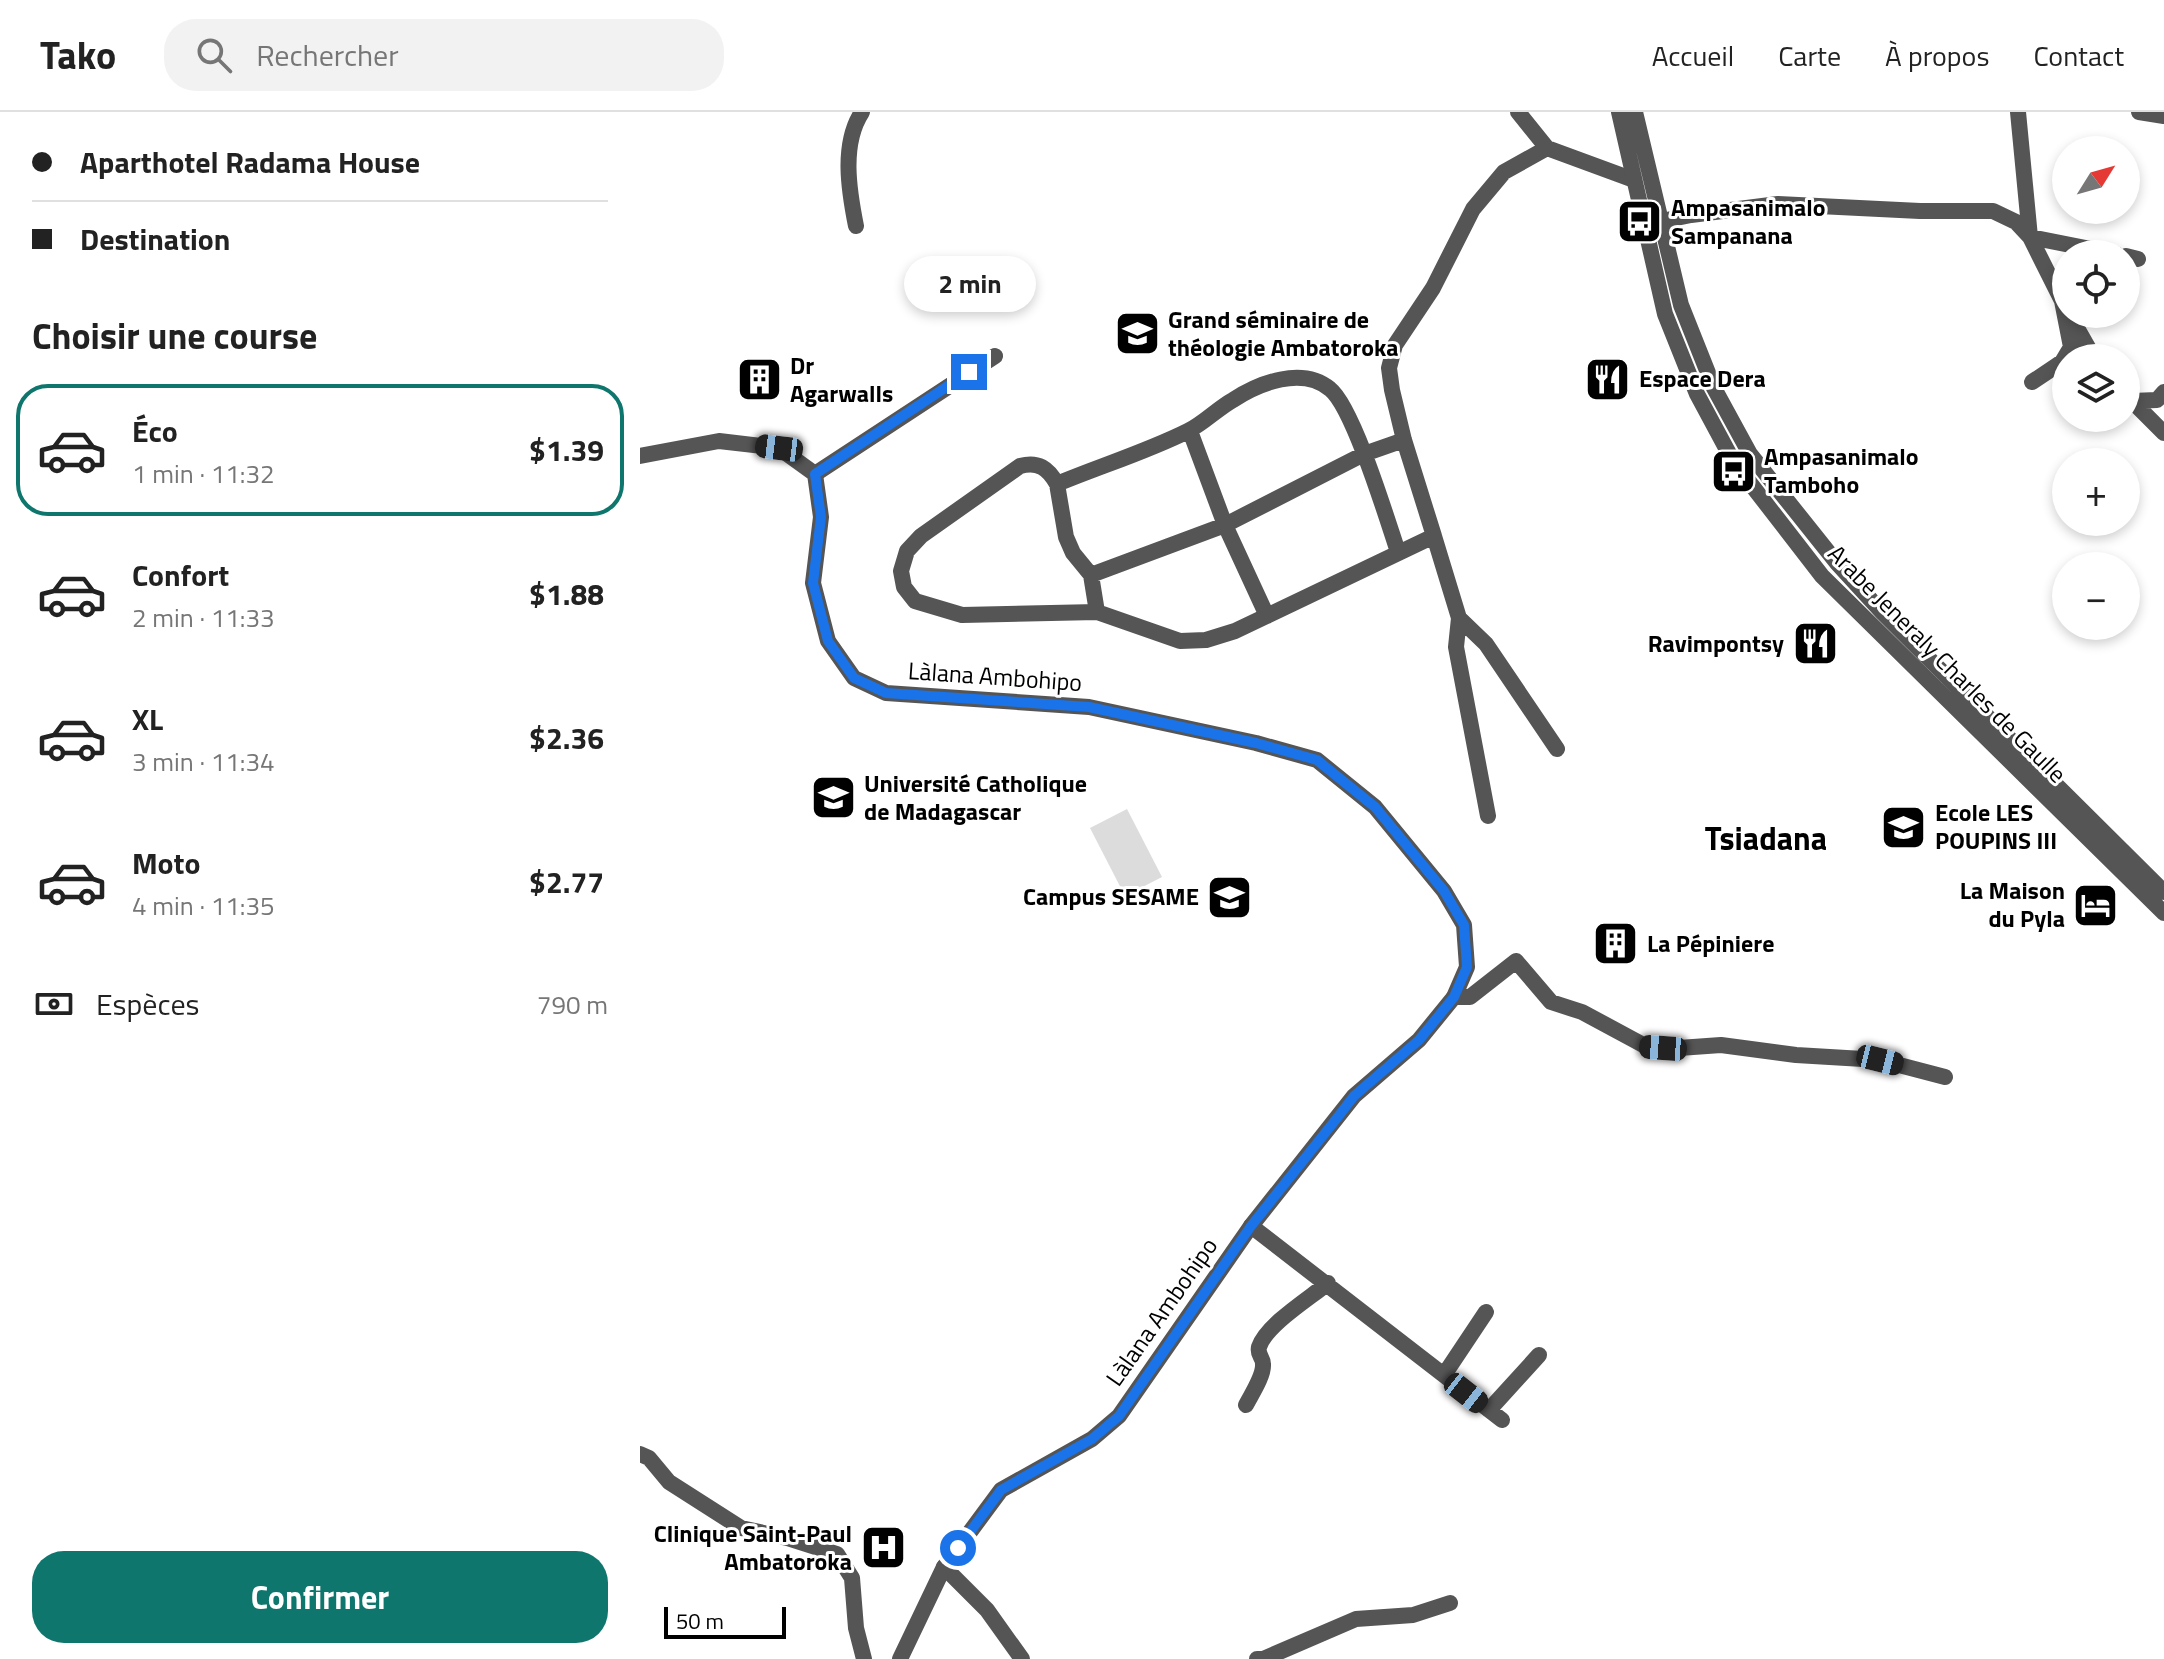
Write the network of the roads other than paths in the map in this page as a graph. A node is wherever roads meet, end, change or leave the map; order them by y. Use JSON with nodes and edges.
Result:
{"nodes":[{"id":1,"x":862,"y":112,"type":"edge"},
{"id":2,"x":1518,"y":112,"type":"edge"},
{"id":3,"x":1619,"y":112,"type":"edge"},
{"id":4,"x":1635,"y":112,"type":"edge"},
{"id":5,"x":2018,"y":112,"type":"edge"},
{"id":6,"x":2139,"y":112,"type":"edge"},
{"id":7,"x":2164,"y":116,"type":"edge"},
{"id":8,"x":1547,"y":148,"type":"junction"},
{"id":9,"x":1634,"y":180,"type":"junction"},
{"id":10,"x":1662,"y":220,"type":"junction"},
{"id":11,"x":856,"y":226,"type":"dead end"},
{"id":12,"x":1643,"y":226,"type":"junction"},
{"id":13,"x":2030,"y":237,"type":"junction"},
{"id":14,"x":2052,"y":241,"type":"edge"},
{"id":15,"x":2052,"y":280,"type":"edge"},
{"id":16,"x":2069,"y":328,"type":"edge"},
{"id":17,"x":995,"y":356,"type":"dead end"},
{"id":18,"x":2032,"y":382,"type":"dead end"},
{"id":19,"x":2164,"y":392,"type":"edge"},
{"id":20,"x":2140,"y":399,"type":"edge"},
{"id":21,"x":2140,"y":410,"type":"edge"},
{"id":22,"x":1190,"y":431,"type":"junction"},
{"id":23,"x":2164,"y":433,"type":"edge"},
{"id":24,"x":1404,"y":440,"type":"junction"},
{"id":25,"x":1364,"y":454,"type":"junction"},
{"id":26,"x":640,"y":456,"type":"edge"},
{"id":27,"x":815,"y":474,"type":"junction"},
{"id":28,"x":1057,"y":484,"type":"junction"},
{"id":29,"x":1225,"y":525,"type":"junction"},
{"id":30,"x":1434,"y":536,"type":"junction"},
{"id":31,"x":1398,"y":552,"type":"junction"},
{"id":32,"x":1091,"y":575,"type":"junction"},
{"id":33,"x":1097,"y":612,"type":"junction"},
{"id":34,"x":1267,"y":616,"type":"junction"},
{"id":35,"x":1459,"y":618,"type":"junction"},
{"id":36,"x":1557,"y":749,"type":"dead end"},
{"id":37,"x":1488,"y":816,"type":"dead end"},
{"id":38,"x":2164,"y":892,"type":"edge"},
{"id":39,"x":2164,"y":913,"type":"edge"},
{"id":40,"x":1454,"y":997,"type":"junction"},
{"id":41,"x":1945,"y":1077,"type":"dead end"},
{"id":42,"x":1251,"y":1226,"type":"junction"},
{"id":43,"x":1328,"y":1283,"type":"junction"},
{"id":44,"x":1486,"y":1312,"type":"dead end"},
{"id":45,"x":1539,"y":1355,"type":"dead end"},
{"id":46,"x":1444,"y":1375,"type":"junction"},
{"id":47,"x":1246,"y":1405,"type":"dead end"},
{"id":48,"x":640,"y":1454,"type":"edge"},
{"id":49,"x":944,"y":1567,"type":"junction"},
{"id":50,"x":1450,"y":1603,"type":"dead end"},
{"id":51,"x":864,"y":1659,"type":"edge"},
{"id":52,"x":900,"y":1659,"type":"edge"},
{"id":53,"x":1022,"y":1659,"type":"edge"},
{"id":54,"x":1257,"y":1659,"type":"edge"}],
"edges":[{"from":1,"to":11,"type":"street"},
{"from":2,"to":8,"type":"street"},
{"from":3,"to":9,"type":"street","name":"Arabe Jeneraly Charles de Gaulle"},
{"from":4,"to":10,"type":"street","name":"Arabe Jeneraly Charles de Gaulle"},
{"from":5,"to":13,"type":"street"},
{"from":6,"to":7,"type":"street"},
{"from":8,"to":9,"type":"street"},
{"from":8,"to":24,"type":"street"},
{"from":9,"to":12,"type":"street","name":"Arabe Jeneraly Charles de Gaulle"},
{"from":10,"to":12,"type":"street"},
{"from":10,"to":13,"type":"street"},
{"from":10,"to":38,"type":"street","name":"Arabe Jeneraly Charles de Gaulle"},
{"from":12,"to":39,"type":"street","name":"Arabe Jeneraly Charles de Gaulle"},
{"from":13,"to":14,"type":"street"},
{"from":13,"to":15,"type":"street"},
{"from":16,"to":18,"type":"street"},
{"from":17,"to":27,"type":"street"},
{"from":19,"to":20,"type":"street"},
{"from":21,"to":23,"type":"street"},
{"from":22,"to":25,"type":"street"},
{"from":22,"to":28,"type":"street"},
{"from":22,"to":29,"type":"street"},
{"from":24,"to":25,"type":"street"},
{"from":24,"to":30,"type":"street"},
{"from":25,"to":29,"type":"street"},
{"from":25,"to":31,"type":"street"},
{"from":26,"to":27,"type":"street"},
{"from":27,"to":40,"type":"street","name":"Làlana Ambohipo"},
{"from":28,"to":32,"type":"street"},
{"from":28,"to":33,"type":"street"},
{"from":29,"to":32,"type":"street"},
{"from":29,"to":34,"type":"street"},
{"from":30,"to":31,"type":"street"},
{"from":30,"to":35,"type":"street"},
{"from":31,"to":34,"type":"street"},
{"from":32,"to":33,"type":"street"},
{"from":33,"to":34,"type":"street"},
{"from":35,"to":36,"type":"street"},
{"from":35,"to":37,"type":"street"},
{"from":40,"to":41,"type":"street"},
{"from":40,"to":42,"type":"street","name":"Làlana Ambohipo"},
{"from":42,"to":43,"type":"street"},
{"from":42,"to":49,"type":"street","name":"Làlana Ambohipo"},
{"from":43,"to":46,"type":"street"},
{"from":43,"to":47,"type":"street"},
{"from":44,"to":46,"type":"street"},
{"from":45,"to":46,"type":"street"},
{"from":48,"to":51,"type":"street"},
{"from":49,"to":52,"type":"street","name":"Làlana Ambohipo"},
{"from":49,"to":53,"type":"street"},
{"from":50,"to":54,"type":"street"}]}
